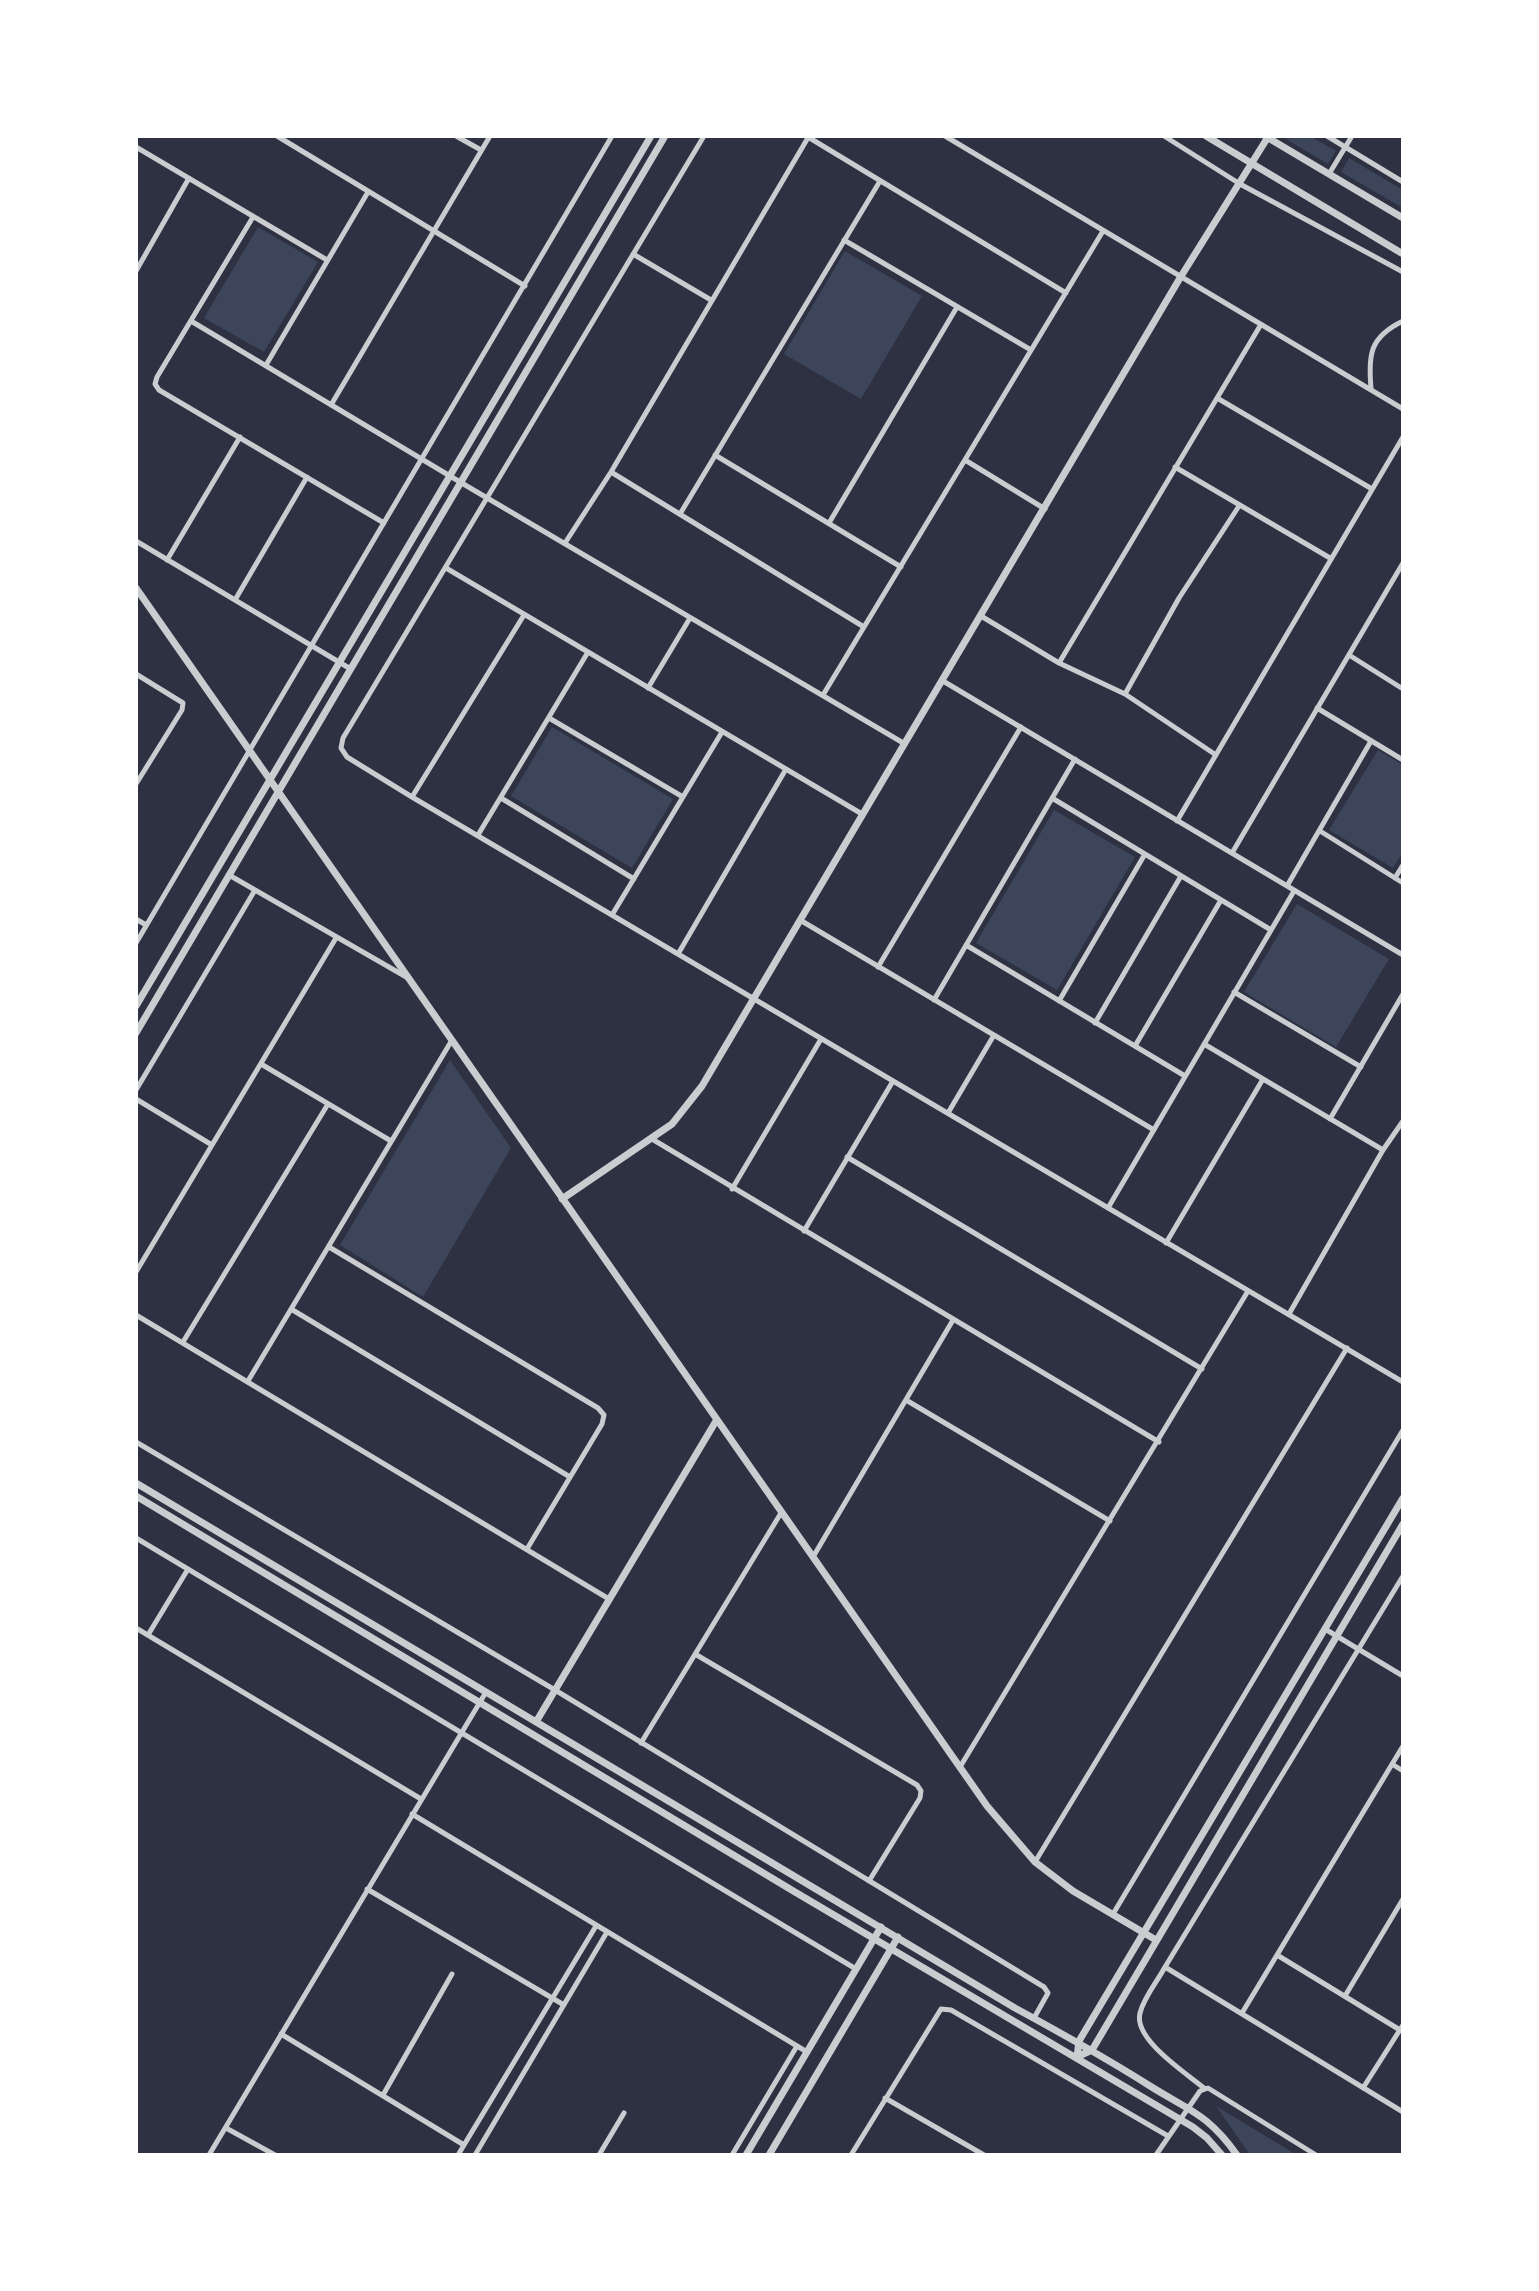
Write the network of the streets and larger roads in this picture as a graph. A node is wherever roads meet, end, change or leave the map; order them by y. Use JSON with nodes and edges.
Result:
{"nodes":[{"id":1,"x":277,"y":136,"type":"edge"},
{"id":2,"x":294,"y":136,"type":"edge"},
{"id":3,"x":456,"y":136,"type":"edge"},
{"id":4,"x":490,"y":136,"type":"edge"},
{"id":5,"x":612,"y":136,"type":"edge"},
{"id":6,"x":651,"y":136,"type":"edge"},
{"id":7,"x":665,"y":136,"type":"edge"},
{"id":8,"x":704,"y":136,"type":"edge"},
{"id":9,"x":945,"y":136,"type":"edge"},
{"id":10,"x":1164,"y":136,"type":"edge"},
{"id":11,"x":1206,"y":136,"type":"edge"},
{"id":12,"x":1327,"y":136,"type":"edge"},
{"id":13,"x":1352,"y":136,"type":"edge"},
{"id":14,"x":809,"y":137,"type":"edge"},
{"id":15,"x":1266,"y":137,"type":"edge"},
{"id":16,"x":290,"y":144,"type":"junction"},
{"id":17,"x":136,"y":147,"type":"edge"},
{"id":18,"x":1345,"y":147,"type":"junction"},
{"id":19,"x":481,"y":150,"type":"junction"},
{"id":20,"x":1252,"y":163,"type":"junction"},
{"id":21,"x":1329,"y":174,"type":"junction"},
{"id":22,"x":189,"y":178,"type":"junction"},
{"id":23,"x":880,"y":181,"type":"junction"},
{"id":24,"x":1403,"y":182,"type":"edge"},
{"id":25,"x":1240,"y":184,"type":"junction"},
{"id":26,"x":368,"y":192,"type":"junction"},
{"id":27,"x":253,"y":217,"type":"junction"},
{"id":28,"x":1403,"y":218,"type":"edge"},
{"id":29,"x":433,"y":231,"type":"junction"},
{"id":30,"x":1103,"y":231,"type":"junction"},
{"id":31,"x":844,"y":240,"type":"junction"},
{"id":32,"x":633,"y":254,"type":"junction"},
{"id":33,"x":1403,"y":254,"type":"edge"},
{"id":34,"x":327,"y":260,"type":"junction"},
{"id":35,"x":136,"y":271,"type":"edge"},
{"id":36,"x":1403,"y":272,"type":"edge"},
{"id":37,"x":1180,"y":278,"type":"junction"},
{"id":38,"x":525,"y":286,"type":"junction"},
{"id":39,"x":1066,"y":293,"type":"junction"},
{"id":40,"x":711,"y":300,"type":"junction"},
{"id":41,"x":957,"y":307,"type":"junction"},
{"id":42,"x":191,"y":321,"type":"junction"},
{"id":43,"x":1403,"y":321,"type":"edge"},
{"id":44,"x":1260,"y":326,"type":"junction"},
{"id":45,"x":1031,"y":350,"type":"junction"},
{"id":46,"x":266,"y":365,"type":"junction"},
{"id":47,"x":1371,"y":390,"type":"junction"},
{"id":48,"x":1217,"y":398,"type":"junction"},
{"id":49,"x":331,"y":405,"type":"junction"},
{"id":50,"x":1403,"y":409,"type":"edge"},
{"id":51,"x":240,"y":437,"type":"junction"},
{"id":52,"x":1403,"y":437,"type":"edge"},
{"id":53,"x":715,"y":455,"type":"junction"},
{"id":54,"x":423,"y":460,"type":"junction"},
{"id":55,"x":965,"y":460,"type":"junction"},
{"id":56,"x":1175,"y":467,"type":"junction"},
{"id":57,"x":611,"y":472,"type":"junction"},
{"id":58,"x":450,"y":476,"type":"junction"},
{"id":59,"x":307,"y":477,"type":"junction"},
{"id":60,"x":460,"y":482,"type":"junction"},
{"id":61,"x":1372,"y":489,"type":"junction"},
{"id":62,"x":488,"y":498,"type":"junction"},
{"id":63,"x":1239,"y":506,"type":"junction"},
{"id":64,"x":1045,"y":509,"type":"junction"},
{"id":65,"x":680,"y":514,"type":"junction"},
{"id":66,"x":384,"y":523,"type":"junction"},
{"id":67,"x":829,"y":523,"type":"junction"},
{"id":68,"x":136,"y":541,"type":"edge"},
{"id":69,"x":565,"y":543,"type":"junction"},
{"id":70,"x":1330,"y":558,"type":"junction"},
{"id":71,"x":167,"y":560,"type":"junction"},
{"id":72,"x":1403,"y":563,"type":"edge"},
{"id":73,"x":901,"y":567,"type":"junction"},
{"id":74,"x":446,"y":568,"type":"junction"},
{"id":75,"x":1395,"y":576,"type":"junction"},
{"id":76,"x":1403,"y":581,"type":"edge"},
{"id":77,"x":136,"y":588,"type":"edge"},
{"id":78,"x":235,"y":600,"type":"junction"},
{"id":79,"x":524,"y":615,"type":"junction"},
{"id":80,"x":981,"y":616,"type":"junction"},
{"id":81,"x":690,"y":618,"type":"junction"},
{"id":82,"x":864,"y":627,"type":"junction"},
{"id":83,"x":312,"y":646,"type":"junction"},
{"id":84,"x":588,"y":652,"type":"junction"},
{"id":85,"x":1349,"y":655,"type":"junction"},
{"id":86,"x":339,"y":662,"type":"junction"},
{"id":87,"x":1059,"y":663,"type":"junction"},
{"id":88,"x":349,"y":668,"type":"junction"},
{"id":89,"x":136,"y":674,"type":"edge"},
{"id":90,"x":943,"y":681,"type":"junction"},
{"id":91,"x":648,"y":688,"type":"junction"},
{"id":92,"x":1403,"y":689,"type":"edge"},
{"id":93,"x":1125,"y":694,"type":"junction"},
{"id":94,"x":823,"y":695,"type":"junction"},
{"id":95,"x":1317,"y":708,"type":"junction"},
{"id":96,"x":549,"y":718,"type":"junction"},
{"id":97,"x":1021,"y":727,"type":"junction"},
{"id":98,"x":722,"y":732,"type":"junction"},
{"id":99,"x":1371,"y":741,"type":"junction"},
{"id":100,"x":905,"y":744,"type":"junction"},
{"id":101,"x":250,"y":751,"type":"junction"},
{"id":102,"x":1216,"y":755,"type":"junction"},
{"id":103,"x":1075,"y":759,"type":"junction"},
{"id":104,"x":1403,"y":760,"type":"edge"},
{"id":105,"x":136,"y":764,"type":"edge"},
{"id":106,"x":144,"y":769,"type":"junction"},
{"id":107,"x":786,"y":769,"type":"junction"},
{"id":108,"x":271,"y":778,"type":"junction"},
{"id":109,"x":136,"y":784,"type":"edge"},
{"id":110,"x":278,"y":789,"type":"junction"},
{"id":111,"x":412,"y":797,"type":"junction"},
{"id":112,"x":683,"y":797,"type":"junction"},
{"id":113,"x":501,"y":798,"type":"junction"},
{"id":114,"x":1052,"y":798,"type":"junction"},
{"id":115,"x":863,"y":815,"type":"junction"},
{"id":116,"x":1177,"y":821,"type":"junction"},
{"id":117,"x":1320,"y":831,"type":"junction"},
{"id":118,"x":478,"y":835,"type":"junction"},
{"id":119,"x":228,"y":851,"type":"junction"},
{"id":120,"x":1232,"y":853,"type":"junction"},
{"id":121,"x":1145,"y":854,"type":"junction"},
{"id":122,"x":239,"y":857,"type":"junction"},
{"id":123,"x":1403,"y":865,"type":"edge"},
{"id":124,"x":229,"y":874,"type":"junction"},
{"id":125,"x":1181,"y":876,"type":"junction"},
{"id":126,"x":1395,"y":878,"type":"junction"},
{"id":127,"x":634,"y":879,"type":"junction"},
{"id":128,"x":1403,"y":883,"type":"edge"},
{"id":129,"x":1287,"y":886,"type":"junction"},
{"id":130,"x":255,"y":890,"type":"junction"},
{"id":131,"x":1294,"y":891,"type":"junction"},
{"id":132,"x":1221,"y":900,"type":"junction"},
{"id":133,"x":612,"y":915,"type":"junction"},
{"id":134,"x":136,"y":919,"type":"edge"},
{"id":135,"x":800,"y":920,"type":"junction"},
{"id":136,"x":146,"y":925,"type":"junction"},
{"id":137,"x":1271,"y":930,"type":"junction"},
{"id":138,"x":336,"y":938,"type":"junction"},
{"id":139,"x":136,"y":943,"type":"edge"},
{"id":140,"x":966,"y":945,"type":"junction"},
{"id":141,"x":678,"y":954,"type":"junction"},
{"id":142,"x":1403,"y":955,"type":"edge"},
{"id":143,"x":878,"y":967,"type":"junction"},
{"id":144,"x":412,"y":980,"type":"junction"},
{"id":145,"x":1234,"y":992,"type":"junction"},
{"id":146,"x":1403,"y":994,"type":"edge"},
{"id":147,"x":754,"y":999,"type":"junction"},
{"id":148,"x":934,"y":1000,"type":"junction"},
{"id":149,"x":1059,"y":1001,"type":"junction"},
{"id":150,"x":136,"y":1006,"type":"edge"},
{"id":151,"x":1095,"y":1023,"type":"junction"},
{"id":152,"x":136,"y":1033,"type":"edge"},
{"id":153,"x":994,"y":1035,"type":"junction"},
{"id":154,"x":452,"y":1039,"type":"junction"},
{"id":155,"x":821,"y":1039,"type":"junction"},
{"id":156,"x":1204,"y":1044,"type":"junction"},
{"id":157,"x":1135,"y":1046,"type":"junction"},
{"id":158,"x":261,"y":1064,"type":"junction"},
{"id":159,"x":1361,"y":1067,"type":"junction"},
{"id":160,"x":1185,"y":1076,"type":"junction"},
{"id":161,"x":1263,"y":1079,"type":"junction"},
{"id":162,"x":893,"y":1081,"type":"junction"},
{"id":163,"x":136,"y":1090,"type":"edge"},
{"id":164,"x":136,"y":1099,"type":"edge"},
{"id":165,"x":328,"y":1104,"type":"junction"},
{"id":166,"x":948,"y":1113,"type":"junction"},
{"id":167,"x":1330,"y":1119,"type":"junction"},
{"id":168,"x":1403,"y":1121,"type":"edge"},
{"id":169,"x":1154,"y":1130,"type":"junction"},
{"id":170,"x":652,"y":1139,"type":"junction"},
{"id":171,"x":391,"y":1141,"type":"junction"},
{"id":172,"x":212,"y":1145,"type":"junction"},
{"id":173,"x":1383,"y":1150,"type":"junction"},
{"id":174,"x":847,"y":1157,"type":"junction"},
{"id":175,"x":732,"y":1189,"type":"junction"},
{"id":176,"x":562,"y":1199,"type":"junction"},
{"id":177,"x":1108,"y":1208,"type":"junction"},
{"id":178,"x":804,"y":1231,"type":"junction"},
{"id":179,"x":1166,"y":1243,"type":"junction"},
{"id":180,"x":329,"y":1247,"type":"junction"},
{"id":181,"x":136,"y":1272,"type":"edge"},
{"id":182,"x":1248,"y":1291,"type":"junction"},
{"id":183,"x":291,"y":1309,"type":"junction"},
{"id":184,"x":1289,"y":1314,"type":"junction"},
{"id":185,"x":136,"y":1315,"type":"edge"},
{"id":186,"x":953,"y":1320,"type":"junction"},
{"id":187,"x":183,"y":1342,"type":"junction"},
{"id":188,"x":1347,"y":1348,"type":"junction"},
{"id":189,"x":1202,"y":1369,"type":"junction"},
{"id":190,"x":248,"y":1381,"type":"junction"},
{"id":191,"x":1403,"y":1382,"type":"edge"},
{"id":192,"x":906,"y":1400,"type":"junction"},
{"id":193,"x":716,"y":1421,"type":"junction"},
{"id":194,"x":1403,"y":1430,"type":"edge"},
{"id":195,"x":136,"y":1442,"type":"edge"},
{"id":196,"x":1159,"y":1442,"type":"junction"},
{"id":197,"x":570,"y":1477,"type":"junction"},
{"id":198,"x":136,"y":1483,"type":"edge"},
{"id":199,"x":136,"y":1496,"type":"edge"},
{"id":200,"x":1403,"y":1498,"type":"edge"},
{"id":201,"x":781,"y":1513,"type":"junction"},
{"id":202,"x":1110,"y":1521,"type":"junction"},
{"id":203,"x":1403,"y":1524,"type":"edge"},
{"id":204,"x":136,"y":1538,"type":"edge"},
{"id":205,"x":527,"y":1549,"type":"junction"},
{"id":206,"x":813,"y":1558,"type":"junction"},
{"id":207,"x":188,"y":1569,"type":"junction"},
{"id":208,"x":1403,"y":1576,"type":"edge"},
{"id":209,"x":609,"y":1599,"type":"junction"},
{"id":210,"x":136,"y":1628,"type":"edge"},
{"id":211,"x":1324,"y":1629,"type":"junction"},
{"id":212,"x":148,"y":1635,"type":"junction"},
{"id":213,"x":1336,"y":1636,"type":"junction"},
{"id":214,"x":1358,"y":1649,"type":"junction"},
{"id":215,"x":695,"y":1654,"type":"junction"},
{"id":216,"x":1403,"y":1676,"type":"edge"},
{"id":217,"x":555,"y":1690,"type":"junction"},
{"id":218,"x":486,"y":1692,"type":"junction"},
{"id":219,"x":480,"y":1702,"type":"junction"},
{"id":220,"x":536,"y":1722,"type":"junction"},
{"id":221,"x":460,"y":1732,"type":"junction"},
{"id":222,"x":641,"y":1743,"type":"junction"},
{"id":223,"x":1403,"y":1746,"type":"edge"},
{"id":224,"x":1392,"y":1764,"type":"junction"},
{"id":225,"x":960,"y":1768,"type":"junction"},
{"id":226,"x":1403,"y":1771,"type":"edge"},
{"id":227,"x":421,"y":1799,"type":"junction"},
{"id":228,"x":412,"y":1814,"type":"junction"},
{"id":229,"x":1035,"y":1862,"type":"junction"},
{"id":230,"x":869,"y":1881,"type":"junction"},
{"id":231,"x":367,"y":1889,"type":"junction"},
{"id":232,"x":1403,"y":1899,"type":"edge"},
{"id":233,"x":1113,"y":1914,"type":"junction"},
{"id":234,"x":596,"y":1926,"type":"junction"},
{"id":235,"x":881,"y":1927,"type":"junction"},
{"id":236,"x":607,"y":1932,"type":"junction"},
{"id":237,"x":1144,"y":1932,"type":"junction"},
{"id":238,"x":898,"y":1937,"type":"junction"},
{"id":239,"x":874,"y":1938,"type":"junction"},
{"id":240,"x":1156,"y":1940,"type":"junction"},
{"id":241,"x":891,"y":1948,"type":"junction"},
{"id":242,"x":1277,"y":1955,"type":"junction"},
{"id":243,"x":1165,"y":1967,"type":"junction"},
{"id":244,"x":856,"y":1969,"type":"junction"},
{"id":245,"x":452,"y":1974,"type":"dead end"},
{"id":246,"x":1345,"y":1996,"type":"junction"},
{"id":247,"x":553,"y":1998,"type":"junction"},
{"id":248,"x":564,"y":2005,"type":"junction"},
{"id":249,"x":1242,"y":2013,"type":"junction"},
{"id":250,"x":1034,"y":2018,"type":"junction"},
{"id":251,"x":1402,"y":2027,"type":"edge"},
{"id":252,"x":281,"y":2034,"type":"junction"},
{"id":253,"x":1079,"y":2041,"type":"junction"},
{"id":254,"x":797,"y":2046,"type":"junction"},
{"id":255,"x":1092,"y":2050,"type":"junction"},
{"id":256,"x":807,"y":2052,"type":"junction"},
{"id":257,"x":1077,"y":2057,"type":"junction"},
{"id":258,"x":1204,"y":2088,"type":"junction"},
{"id":259,"x":1363,"y":2089,"type":"junction"},
{"id":260,"x":383,"y":2095,"type":"junction"},
{"id":261,"x":885,"y":2098,"type":"junction"},
{"id":262,"x":1188,"y":2107,"type":"junction"},
{"id":263,"x":1403,"y":2112,"type":"edge"},
{"id":264,"x":624,"y":2113,"type":"dead end"},
{"id":265,"x":1180,"y":2120,"type":"junction"},
{"id":266,"x":226,"y":2128,"type":"junction"},
{"id":267,"x":1168,"y":2136,"type":"junction"},
{"id":268,"x":464,"y":2145,"type":"junction"},
{"id":269,"x":209,"y":2155,"type":"edge"},
{"id":270,"x":275,"y":2155,"type":"edge"},
{"id":271,"x":458,"y":2155,"type":"edge"},
{"id":272,"x":475,"y":2155,"type":"edge"},
{"id":273,"x":599,"y":2155,"type":"edge"},
{"id":274,"x":732,"y":2155,"type":"edge"},
{"id":275,"x":746,"y":2155,"type":"edge"},
{"id":276,"x":769,"y":2155,"type":"edge"},
{"id":277,"x":851,"y":2155,"type":"edge"},
{"id":278,"x":984,"y":2155,"type":"edge"},
{"id":279,"x":1156,"y":2155,"type":"edge"},
{"id":280,"x":1222,"y":2155,"type":"edge"},
{"id":281,"x":1237,"y":2155,"type":"edge"},
{"id":282,"x":1316,"y":2155,"type":"edge"}],
"edges":[{"from":1,"to":16,"type":"street"},
{"from":2,"to":16,"type":"street"},
{"from":3,"to":19,"type":"street"},
{"from":4,"to":19,"type":"street"},
{"from":5,"to":38,"type":"street"},
{"from":6,"to":58,"type":"street"},
{"from":7,"to":60,"type":"street"},
{"from":8,"to":32,"type":"street"},
{"from":9,"to":30,"type":"street"},
{"from":10,"to":25,"type":"street"},
{"from":11,"to":20,"type":"street"},
{"from":12,"to":18,"type":"street"},
{"from":13,"to":18,"type":"street"},
{"from":14,"to":23,"type":"street"},
{"from":14,"to":40,"type":"street"},
{"from":15,"to":20,"type":"street"},
{"from":15,"to":21,"type":"street"},
{"from":16,"to":26,"type":"street"},
{"from":17,"to":22,"type":"street"},
{"from":18,"to":21,"type":"street"},
{"from":18,"to":24,"type":"street"},
{"from":19,"to":29,"type":"street"},
{"from":20,"to":25,"type":"street"},
{"from":20,"to":33,"type":"street"},
{"from":21,"to":28,"type":"street"},
{"from":22,"to":27,"type":"street"},
{"from":22,"to":35,"type":"street"},
{"from":23,"to":31,"type":"street"},
{"from":23,"to":39,"type":"street"},
{"from":25,"to":36,"type":"street"},
{"from":25,"to":37,"type":"street"},
{"from":26,"to":29,"type":"street"},
{"from":26,"to":34,"type":"street"},
{"from":27,"to":34,"type":"street"},
{"from":27,"to":42,"type":"street"},
{"from":29,"to":38,"type":"street"},
{"from":29,"to":49,"type":"street"},
{"from":30,"to":37,"type":"street"},
{"from":30,"to":39,"type":"street"},
{"from":31,"to":41,"type":"street"},
{"from":31,"to":53,"type":"street"},
{"from":32,"to":40,"type":"street"},
{"from":32,"to":62,"type":"street"},
{"from":34,"to":46,"type":"street"},
{"from":37,"to":44,"type":"street"},
{"from":37,"to":64,"type":"street"},
{"from":38,"to":54,"type":"street"},
{"from":39,"to":45,"type":"street"},
{"from":40,"to":57,"type":"street"},
{"from":41,"to":45,"type":"street"},
{"from":41,"to":67,"type":"street"},
{"from":42,"to":46,"type":"street"},
{"from":42,"to":51,"type":"street"},
{"from":43,"to":47,"type":"street"},
{"from":44,"to":47,"type":"street"},
{"from":44,"to":48,"type":"street"},
{"from":45,"to":55,"type":"street"},
{"from":46,"to":49,"type":"street"},
{"from":47,"to":50,"type":"street"},
{"from":48,"to":56,"type":"street"},
{"from":48,"to":61,"type":"street"},
{"from":49,"to":54,"type":"street"},
{"from":51,"to":59,"type":"street"},
{"from":51,"to":71,"type":"street"},
{"from":52,"to":61,"type":"street"},
{"from":53,"to":65,"type":"street"},
{"from":53,"to":67,"type":"street"},
{"from":54,"to":58,"type":"street"},
{"from":54,"to":66,"type":"street"},
{"from":55,"to":64,"type":"street"},
{"from":55,"to":73,"type":"street"},
{"from":56,"to":63,"type":"street"},
{"from":56,"to":87,"type":"street"},
{"from":57,"to":65,"type":"street"},
{"from":57,"to":69,"type":"street"},
{"from":58,"to":60,"type":"street"},
{"from":58,"to":86,"type":"street"},
{"from":59,"to":66,"type":"street"},
{"from":59,"to":78,"type":"street"},
{"from":60,"to":62,"type":"street"},
{"from":60,"to":88,"type":"street"},
{"from":61,"to":70,"type":"street"},
{"from":62,"to":69,"type":"street"},
{"from":62,"to":74,"type":"street"},
{"from":63,"to":70,"type":"street"},
{"from":63,"to":93,"type":"street"},
{"from":64,"to":80,"type":"street"},
{"from":65,"to":82,"type":"street"},
{"from":66,"to":83,"type":"street"},
{"from":67,"to":73,"type":"street"},
{"from":68,"to":71,"type":"street"},
{"from":69,"to":81,"type":"street"},
{"from":70,"to":102,"type":"street"},
{"from":71,"to":78,"type":"street"},
{"from":72,"to":75,"type":"street"},
{"from":73,"to":82,"type":"street"},
{"from":74,"to":79,"type":"street"},
{"from":74,"to":111,"type":"street"},
{"from":75,"to":76,"type":"street"},
{"from":75,"to":85,"type":"street"},
{"from":77,"to":101,"type":"street"},
{"from":78,"to":83,"type":"street"},
{"from":79,"to":84,"type":"street"},
{"from":79,"to":111,"type":"street"},
{"from":80,"to":87,"type":"street"},
{"from":80,"to":90,"type":"street"},
{"from":81,"to":91,"type":"street"},
{"from":81,"to":94,"type":"street"},
{"from":82,"to":94,"type":"street"},
{"from":83,"to":86,"type":"street"},
{"from":83,"to":101,"type":"street"},
{"from":84,"to":91,"type":"street"},
{"from":84,"to":96,"type":"street"},
{"from":85,"to":92,"type":"street"},
{"from":85,"to":95,"type":"street"},
{"from":86,"to":88,"type":"street"},
{"from":86,"to":108,"type":"street"},
{"from":87,"to":93,"type":"street"},
{"from":88,"to":110,"type":"street"},
{"from":89,"to":106,"type":"street"},
{"from":90,"to":97,"type":"street"},
{"from":90,"to":100,"type":"street"},
{"from":91,"to":98,"type":"street"},
{"from":93,"to":102,"type":"street"},
{"from":94,"to":100,"type":"street"},
{"from":95,"to":99,"type":"street"},
{"from":95,"to":120,"type":"street"},
{"from":96,"to":112,"type":"street"},
{"from":96,"to":113,"type":"street"},
{"from":97,"to":103,"type":"street"},
{"from":97,"to":143,"type":"street"},
{"from":98,"to":107,"type":"street"},
{"from":98,"to":112,"type":"street"},
{"from":99,"to":104,"type":"street"},
{"from":99,"to":117,"type":"street"},
{"from":100,"to":115,"type":"street"},
{"from":101,"to":108,"type":"street"},
{"from":101,"to":136,"type":"street"},
{"from":102,"to":116,"type":"street"},
{"from":103,"to":114,"type":"street"},
{"from":103,"to":116,"type":"street"},
{"from":105,"to":106,"type":"street"},
{"from":106,"to":109,"type":"street"},
{"from":107,"to":115,"type":"street"},
{"from":107,"to":141,"type":"street"},
{"from":108,"to":110,"type":"street"},
{"from":108,"to":119,"type":"street"},
{"from":110,"to":122,"type":"street"},
{"from":110,"to":144,"type":"street"},
{"from":111,"to":118,"type":"street"},
{"from":112,"to":127,"type":"street"},
{"from":113,"to":118,"type":"street"},
{"from":113,"to":127,"type":"street"},
{"from":114,"to":121,"type":"street"},
{"from":114,"to":140,"type":"street"},
{"from":115,"to":135,"type":"street"},
{"from":116,"to":120,"type":"street"},
{"from":117,"to":126,"type":"street"},
{"from":117,"to":129,"type":"street"},
{"from":118,"to":133,"type":"street"},
{"from":119,"to":122,"type":"street"},
{"from":119,"to":150,"type":"street"},
{"from":120,"to":129,"type":"street"},
{"from":121,"to":125,"type":"street"},
{"from":121,"to":149,"type":"street"},
{"from":122,"to":124,"type":"street"},
{"from":123,"to":126,"type":"street"},
{"from":124,"to":130,"type":"street"},
{"from":124,"to":152,"type":"street"},
{"from":125,"to":132,"type":"street"},
{"from":125,"to":151,"type":"street"},
{"from":126,"to":128,"type":"street"},
{"from":127,"to":133,"type":"street"},
{"from":129,"to":131,"type":"street"},
{"from":130,"to":138,"type":"street"},
{"from":130,"to":163,"type":"street"},
{"from":131,"to":137,"type":"street"},
{"from":131,"to":142,"type":"street"},
{"from":132,"to":137,"type":"street"},
{"from":132,"to":157,"type":"street"},
{"from":133,"to":141,"type":"street"},
{"from":134,"to":136,"type":"street"},
{"from":135,"to":143,"type":"street"},
{"from":135,"to":147,"type":"street"},
{"from":136,"to":139,"type":"street"},
{"from":137,"to":145,"type":"street"},
{"from":138,"to":144,"type":"street"},
{"from":138,"to":158,"type":"street"},
{"from":140,"to":148,"type":"street"},
{"from":140,"to":149,"type":"street"},
{"from":141,"to":147,"type":"street"},
{"from":143,"to":148,"type":"street"},
{"from":144,"to":154,"type":"street"},
{"from":145,"to":156,"type":"street"},
{"from":145,"to":159,"type":"street"},
{"from":146,"to":159,"type":"street"},
{"from":147,"to":155,"type":"street"},
{"from":147,"to":170,"type":"street"},
{"from":148,"to":153,"type":"street"},
{"from":149,"to":151,"type":"street"},
{"from":151,"to":157,"type":"street"},
{"from":153,"to":166,"type":"street"},
{"from":153,"to":169,"type":"street"},
{"from":154,"to":171,"type":"street"},
{"from":154,"to":176,"type":"street"},
{"from":155,"to":162,"type":"street"},
{"from":155,"to":175,"type":"street"},
{"from":156,"to":160,"type":"street"},
{"from":156,"to":161,"type":"street"},
{"from":157,"to":160,"type":"street"},
{"from":158,"to":165,"type":"street"},
{"from":158,"to":172,"type":"street"},
{"from":159,"to":167,"type":"street"},
{"from":160,"to":169,"type":"street"},
{"from":161,"to":167,"type":"street"},
{"from":161,"to":179,"type":"street"},
{"from":162,"to":166,"type":"street"},
{"from":162,"to":174,"type":"street"},
{"from":164,"to":172,"type":"street"},
{"from":165,"to":171,"type":"street"},
{"from":165,"to":187,"type":"street"},
{"from":166,"to":177,"type":"street"},
{"from":167,"to":173,"type":"street"},
{"from":168,"to":173,"type":"street"},
{"from":169,"to":177,"type":"street"},
{"from":170,"to":175,"type":"street"},
{"from":170,"to":176,"type":"street"},
{"from":171,"to":180,"type":"street"},
{"from":172,"to":181,"type":"street"},
{"from":173,"to":184,"type":"street"},
{"from":174,"to":178,"type":"street"},
{"from":174,"to":189,"type":"street"},
{"from":175,"to":178,"type":"street"},
{"from":176,"to":193,"type":"street"},
{"from":177,"to":179,"type":"street"},
{"from":178,"to":186,"type":"street"},
{"from":179,"to":182,"type":"street"},
{"from":180,"to":183,"type":"street"},
{"from":180,"to":197,"type":"street"},
{"from":182,"to":184,"type":"street"},
{"from":182,"to":189,"type":"street"},
{"from":183,"to":190,"type":"street"},
{"from":183,"to":197,"type":"street"},
{"from":184,"to":188,"type":"street"},
{"from":185,"to":187,"type":"street"},
{"from":186,"to":192,"type":"street"},
{"from":186,"to":196,"type":"street"},
{"from":187,"to":190,"type":"street"},
{"from":188,"to":191,"type":"street"},
{"from":188,"to":229,"type":"street"},
{"from":189,"to":196,"type":"street"},
{"from":190,"to":205,"type":"street"},
{"from":192,"to":202,"type":"street"},
{"from":192,"to":206,"type":"street"},
{"from":193,"to":201,"type":"street"},
{"from":193,"to":209,"type":"street"},
{"from":194,"to":233,"type":"street"},
{"from":195,"to":217,"type":"street"},
{"from":196,"to":202,"type":"street"},
{"from":197,"to":205,"type":"street"},
{"from":198,"to":218,"type":"street"},
{"from":199,"to":219,"type":"street"},
{"from":200,"to":211,"type":"street"},
{"from":201,"to":206,"type":"street"},
{"from":201,"to":215,"type":"street"},
{"from":202,"to":225,"type":"street"},
{"from":203,"to":213,"type":"street"},
{"from":204,"to":207,"type":"street"},
{"from":205,"to":209,"type":"street"},
{"from":206,"to":225,"type":"street"},
{"from":207,"to":212,"type":"street"},
{"from":207,"to":221,"type":"street"},
{"from":208,"to":214,"type":"street"},
{"from":209,"to":217,"type":"street"},
{"from":210,"to":212,"type":"street"},
{"from":211,"to":213,"type":"street"},
{"from":211,"to":237,"type":"street"},
{"from":212,"to":227,"type":"street"},
{"from":213,"to":214,"type":"street"},
{"from":213,"to":240,"type":"street"},
{"from":214,"to":216,"type":"street"},
{"from":214,"to":243,"type":"street"},
{"from":215,"to":222,"type":"street"},
{"from":215,"to":230,"type":"street"},
{"from":217,"to":220,"type":"street"},
{"from":217,"to":222,"type":"street"},
{"from":218,"to":219,"type":"street"},
{"from":218,"to":220,"type":"street"},
{"from":219,"to":221,"type":"street"},
{"from":219,"to":239,"type":"street"},
{"from":220,"to":235,"type":"street"},
{"from":221,"to":227,"type":"street"},
{"from":221,"to":244,"type":"street"},
{"from":222,"to":230,"type":"street"},
{"from":223,"to":224,"type":"street"},
{"from":224,"to":226,"type":"street"},
{"from":224,"to":242,"type":"street"},
{"from":225,"to":229,"type":"street"},
{"from":227,"to":228,"type":"street"},
{"from":228,"to":231,"type":"street"},
{"from":228,"to":234,"type":"street"},
{"from":229,"to":233,"type":"street"},
{"from":230,"to":250,"type":"street"},
{"from":231,"to":247,"type":"street"},
{"from":231,"to":252,"type":"street"},
{"from":232,"to":246,"type":"street"},
{"from":233,"to":237,"type":"street"},
{"from":234,"to":236,"type":"street"},
{"from":234,"to":247,"type":"street"},
{"from":235,"to":238,"type":"street"},
{"from":235,"to":239,"type":"street"},
{"from":236,"to":248,"type":"street"},
{"from":236,"to":254,"type":"street"},
{"from":237,"to":240,"type":"street"},
{"from":237,"to":253,"type":"street"},
{"from":238,"to":241,"type":"street"},
{"from":238,"to":250,"type":"street"},
{"from":239,"to":241,"type":"street"},
{"from":239,"to":244,"type":"street"},
{"from":240,"to":255,"type":"street"},
{"from":241,"to":257,"type":"street"},
{"from":241,"to":276,"type":"street"},
{"from":242,"to":246,"type":"street"},
{"from":242,"to":249,"type":"street"},
{"from":243,"to":249,"type":"street"},
{"from":243,"to":258,"type":"street"},
{"from":244,"to":256,"type":"street"},
{"from":245,"to":260,"type":"street"},
{"from":246,"to":251,"type":"street"},
{"from":247,"to":248,"type":"street"},
{"from":247,"to":268,"type":"street"},
{"from":248,"to":272,"type":"street"},
{"from":249,"to":259,"type":"street"},
{"from":250,"to":253,"type":"street"},
{"from":251,"to":259,"type":"street"},
{"from":252,"to":260,"type":"street"},
{"from":252,"to":266,"type":"street"},
{"from":253,"to":255,"type":"street"},
{"from":253,"to":257,"type":"street"},
{"from":254,"to":256,"type":"street"},
{"from":254,"to":274,"type":"street"},
{"from":255,"to":257,"type":"street"},
{"from":255,"to":262,"type":"street"},
{"from":256,"to":275,"type":"street"},
{"from":257,"to":265,"type":"street"},
{"from":258,"to":262,"type":"street"},
{"from":258,"to":282,"type":"street"},
{"from":259,"to":263,"type":"street"},
{"from":260,"to":268,"type":"street"},
{"from":261,"to":267,"type":"street"},
{"from":261,"to":277,"type":"street"},
{"from":261,"to":278,"type":"street"},
{"from":262,"to":265,"type":"street"},
{"from":262,"to":281,"type":"street"},
{"from":264,"to":273,"type":"street"},
{"from":265,"to":267,"type":"street"},
{"from":265,"to":280,"type":"street"},
{"from":266,"to":269,"type":"street"},
{"from":266,"to":270,"type":"street"},
{"from":267,"to":279,"type":"street"},
{"from":268,"to":271,"type":"street"}]}
